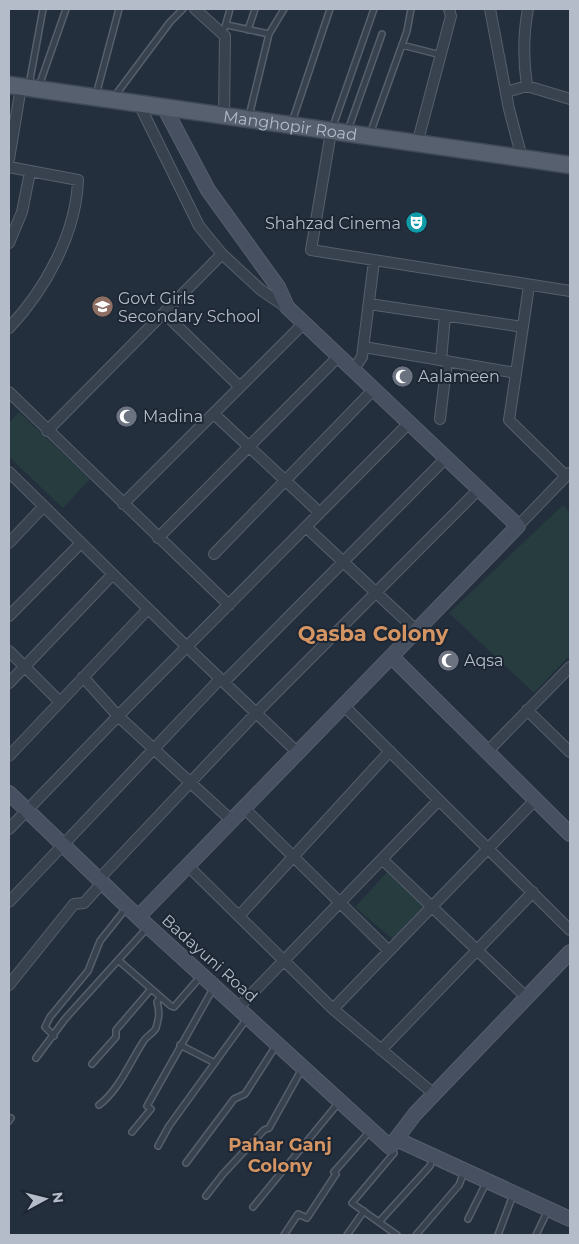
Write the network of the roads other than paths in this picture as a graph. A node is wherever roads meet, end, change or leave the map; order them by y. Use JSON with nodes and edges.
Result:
{"nodes":[{"id":1,"x":43,"y":9,"type":"edge"},
{"id":2,"x":66,"y":9,"type":"edge"},
{"id":3,"x":119,"y":9,"type":"edge"},
{"id":4,"x":183,"y":9,"type":"edge"},
{"id":5,"x":195,"y":9,"type":"edge"},
{"id":6,"x":230,"y":9,"type":"edge"},
{"id":7,"x":255,"y":9,"type":"edge"},
{"id":8,"x":284,"y":9,"type":"edge"},
{"id":9,"x":330,"y":9,"type":"edge"},
{"id":10,"x":374,"y":9,"type":"edge"},
{"id":11,"x":411,"y":9,"type":"edge"},
{"id":12,"x":449,"y":9,"type":"edge"},
{"id":13,"x":490,"y":9,"type":"edge"},
{"id":14,"x":528,"y":9,"type":"edge"},
{"id":15,"x":224,"y":29,"type":"junction"},
{"id":16,"x":248,"y":30,"type":"junction"},
{"id":17,"x":268,"y":34,"type":"junction"},
{"id":18,"x":382,"y":34,"type":"dead end"},
{"id":19,"x":402,"y":45,"type":"junction"},
{"id":20,"x":441,"y":55,"type":"junction"},
{"id":21,"x":527,"y":86,"type":"junction"},
{"id":22,"x":24,"y":88,"type":"edge"},
{"id":23,"x":506,"y":92,"type":"junction"},
{"id":24,"x":95,"y":98,"type":"junction"},
{"id":25,"x":570,"y":99,"type":"edge"},
{"id":26,"x":112,"y":100,"type":"junction"},
{"id":27,"x":139,"y":104,"type":"junction"},
{"id":28,"x":164,"y":107,"type":"junction"},
{"id":29,"x":224,"y":117,"type":"junction"},
{"id":30,"x":248,"y":120,"type":"junction"},
{"id":31,"x":290,"y":126,"type":"junction"},
{"id":32,"x":339,"y":133,"type":"junction"},
{"id":33,"x":369,"y":138,"type":"junction"},
{"id":34,"x":418,"y":144,"type":"junction"},
{"id":35,"x":522,"y":158,"type":"junction"},
{"id":36,"x":9,"y":159,"type":"edge"},
{"id":37,"x":570,"y":164,"type":"edge"},
{"id":38,"x":9,"y":167,"type":"edge"},
{"id":39,"x":30,"y":172,"type":"junction"},
{"id":40,"x":9,"y":243,"type":"edge"},
{"id":41,"x":222,"y":254,"type":"junction"},
{"id":42,"x":374,"y":261,"type":"junction"},
{"id":43,"x":529,"y":286,"type":"junction"},
{"id":44,"x":570,"y":291,"type":"edge"},
{"id":45,"x":369,"y":304,"type":"junction"},
{"id":46,"x":287,"y":307,"type":"junction"},
{"id":47,"x":164,"y":313,"type":"junction"},
{"id":48,"x":445,"y":316,"type":"junction"},
{"id":49,"x":304,"y":323,"type":"junction"},
{"id":50,"x":9,"y":328,"type":"edge"},
{"id":51,"x":523,"y":328,"type":"junction"},
{"id":52,"x":364,"y":347,"type":"junction"},
{"id":53,"x":339,"y":356,"type":"junction"},
{"id":54,"x":444,"y":361,"type":"junction"},
{"id":55,"x":354,"y":370,"type":"junction"},
{"id":56,"x":516,"y":373,"type":"junction"},
{"id":57,"x":240,"y":387,"type":"junction"},
{"id":58,"x":374,"y":389,"type":"junction"},
{"id":59,"x":10,"y":395,"type":"edge"},
{"id":60,"x":214,"y":414,"type":"junction"},
{"id":61,"x":440,"y":419,"type":"dead end"},
{"id":62,"x":410,"y":422,"type":"junction"},
{"id":63,"x":47,"y":431,"type":"junction"},
{"id":64,"x":249,"y":447,"type":"junction"},
{"id":65,"x":447,"y":457,"type":"junction"},
{"id":66,"x":9,"y":472,"type":"edge"},
{"id":67,"x":568,"y":474,"type":"edge"},
{"id":68,"x":285,"y":481,"type":"junction"},
{"id":69,"x":479,"y":489,"type":"junction"},
{"id":70,"x":123,"y":504,"type":"junction"},
{"id":71,"x":44,"y":506,"type":"junction"},
{"id":72,"x":320,"y":514,"type":"junction"},
{"id":73,"x":518,"y":526,"type":"junction"},
{"id":74,"x":306,"y":527,"type":"junction"},
{"id":75,"x":158,"y":538,"type":"junction"},
{"id":76,"x":9,"y":543,"type":"edge"},
{"id":77,"x":81,"y":543,"type":"junction"},
{"id":78,"x":214,"y":554,"type":"dead end"},
{"id":79,"x":343,"y":562,"type":"junction"},
{"id":80,"x":112,"y":574,"type":"junction"},
{"id":81,"x":376,"y":593,"type":"junction"},
{"id":82,"x":229,"y":605,"type":"junction"},
{"id":83,"x":148,"y":609,"type":"junction"},
{"id":84,"x":9,"y":616,"type":"edge"},
{"id":85,"x":417,"y":631,"type":"junction"},
{"id":86,"x":187,"y":648,"type":"junction"},
{"id":87,"x":9,"y":651,"type":"edge"},
{"id":88,"x":392,"y":657,"type":"junction"},
{"id":89,"x":25,"y":666,"type":"junction"},
{"id":90,"x":569,"y":671,"type":"edge"},
{"id":91,"x":84,"y":677,"type":"junction"},
{"id":92,"x":222,"y":681,"type":"junction"},
{"id":93,"x":9,"y":683,"type":"edge"},
{"id":94,"x":60,"y":702,"type":"junction"},
{"id":95,"x":344,"y":705,"type":"junction"},
{"id":96,"x":528,"y":710,"type":"junction"},
{"id":97,"x":256,"y":713,"type":"junction"},
{"id":98,"x":118,"y":716,"type":"junction"},
{"id":99,"x":155,"y":750,"type":"junction"},
{"id":100,"x":296,"y":751,"type":"junction"},
{"id":101,"x":390,"y":751,"type":"junction"},
{"id":102,"x":488,"y":751,"type":"junction"},
{"id":103,"x":570,"y":752,"type":"edge"},
{"id":104,"x":9,"y":756,"type":"edge"},
{"id":105,"x":191,"y":783,"type":"junction"},
{"id":106,"x":9,"y":793,"type":"edge"},
{"id":107,"x":536,"y":799,"type":"junction"},
{"id":108,"x":439,"y":800,"type":"junction"},
{"id":109,"x":243,"y":807,"type":"junction"},
{"id":110,"x":27,"y":811,"type":"junction"},
{"id":111,"x":231,"y":820,"type":"junction"},
{"id":112,"x":9,"y":829,"type":"edge"},
{"id":113,"x":570,"y":834,"type":"edge"},
{"id":114,"x":62,"y":844,"type":"junction"},
{"id":115,"x":487,"y":847,"type":"junction"},
{"id":116,"x":294,"y":856,"type":"junction"},
{"id":117,"x":382,"y":859,"type":"junction"},
{"id":118,"x":188,"y":866,"type":"junction"},
{"id":119,"x":101,"y":881,"type":"junction"},
{"id":120,"x":533,"y":892,"type":"junction"},
{"id":121,"x":9,"y":902,"type":"edge"},
{"id":122,"x":340,"y":902,"type":"junction"},
{"id":123,"x":127,"y":906,"type":"junction"},
{"id":124,"x":430,"y":906,"type":"junction"},
{"id":125,"x":239,"y":916,"type":"junction"},
{"id":126,"x":144,"y":922,"type":"junction"},
{"id":127,"x":570,"y":930,"type":"edge"},
{"id":128,"x":388,"y":950,"type":"junction"},
{"id":129,"x":477,"y":950,"type":"junction"},
{"id":130,"x":570,"y":952,"type":"edge"},
{"id":131,"x":118,"y":960,"type":"junction"},
{"id":132,"x":284,"y":960,"type":"junction"},
{"id":133,"x":202,"y":975,"type":"junction"},
{"id":134,"x":9,"y":985,"type":"edge"},
{"id":135,"x":214,"y":986,"type":"junction"},
{"id":136,"x":151,"y":990,"type":"junction"},
{"id":137,"x":160,"y":997,"type":"junction"},
{"id":138,"x":526,"y":997,"type":"junction"},
{"id":139,"x":333,"y":1009,"type":"junction"},
{"id":140,"x":243,"y":1012,"type":"junction"},
{"id":141,"x":54,"y":1036,"type":"junction"},
{"id":142,"x":278,"y":1044,"type":"junction"},
{"id":143,"x":180,"y":1045,"type":"junction"},
{"id":144,"x":381,"y":1050,"type":"junction"},
{"id":145,"x":36,"y":1058,"type":"dead end"},
{"id":146,"x":215,"y":1063,"type":"junction"},
{"id":147,"x":92,"y":1064,"type":"dead end"},
{"id":148,"x":303,"y":1067,"type":"junction"},
{"id":149,"x":434,"y":1094,"type":"junction"},
{"id":150,"x":340,"y":1101,"type":"junction"},
{"id":151,"x":99,"y":1105,"type":"dead end"},
{"id":152,"x":372,"y":1130,"type":"junction"},
{"id":153,"x":132,"y":1132,"type":"dead end"},
{"id":154,"x":393,"y":1143,"type":"junction"},
{"id":155,"x":158,"y":1146,"type":"dead end"},
{"id":156,"x":433,"y":1157,"type":"junction"},
{"id":157,"x":186,"y":1163,"type":"dead end"},
{"id":158,"x":465,"y":1172,"type":"junction"},
{"id":159,"x":486,"y":1182,"type":"junction"},
{"id":160,"x":513,"y":1194,"type":"junction"},
{"id":161,"x":206,"y":1196,"type":"dead end"},
{"id":162,"x":253,"y":1207,"type":"dead end"},
{"id":163,"x":548,"y":1209,"type":"junction"},
{"id":164,"x":364,"y":1211,"type":"junction"},
{"id":165,"x":468,"y":1219,"type":"dead end"},
{"id":166,"x":570,"y":1219,"type":"edge"},
{"id":167,"x":379,"y":1222,"type":"junction"},
{"id":168,"x":389,"y":1233,"type":"edge"},
{"id":169,"x":284,"y":1235,"type":"edge"},
{"id":170,"x":347,"y":1235,"type":"edge"},
{"id":171,"x":397,"y":1235,"type":"edge"},
{"id":172,"x":416,"y":1235,"type":"edge"},
{"id":173,"x":498,"y":1235,"type":"edge"},
{"id":174,"x":536,"y":1235,"type":"edge"}],
"edges":[{"from":1,"to":22,"type":"lane"},
{"from":2,"to":22,"type":"lane"},
{"from":3,"to":24,"type":"lane"},
{"from":4,"to":26,"type":"lane"},
{"from":5,"to":15,"type":"street"},
{"from":6,"to":15,"type":"lane"},
{"from":7,"to":16,"type":"lane"},
{"from":8,"to":17,"type":"lane"},
{"from":9,"to":31,"type":"lane"},
{"from":10,"to":32,"type":"lane"},
{"from":11,"to":19,"type":"lane"},
{"from":12,"to":20,"type":"street"},
{"from":13,"to":23,"type":"street"},
{"from":14,"to":21,"type":"street"},
{"from":15,"to":16,"type":"lane"},
{"from":15,"to":29,"type":"street"},
{"from":16,"to":17,"type":"lane"},
{"from":17,"to":30,"type":"lane"},
{"from":18,"to":32,"type":"lane"},
{"from":19,"to":20,"type":"lane"},
{"from":19,"to":33,"type":"lane"},
{"from":20,"to":34,"type":"street"},
{"from":21,"to":23,"type":"street"},
{"from":21,"to":25,"type":"street"},
{"from":22,"to":24,"type":"main road","name":"Manghopir Road"},
{"from":22,"to":36,"type":"street"},
{"from":23,"to":35,"type":"street"},
{"from":24,"to":26,"type":"main road","name":"Manghopir Road"},
{"from":26,"to":27,"type":"main road","name":"Manghopir Road"},
{"from":27,"to":28,"type":"main road","name":"Manghopir Road"},
{"from":27,"to":41,"type":"street"},
{"from":28,"to":29,"type":"main road","name":"Manghopir Road"},
{"from":28,"to":46,"type":"street"},
{"from":29,"to":30,"type":"main road","name":"Manghopir Road"},
{"from":30,"to":31,"type":"main road","name":"Manghopir Road"},
{"from":31,"to":32,"type":"main road","name":"Manghopir Road"},
{"from":32,"to":33,"type":"main road","name":"Manghopir Road"},
{"from":32,"to":42,"type":"street"},
{"from":33,"to":34,"type":"main road","name":"Manghopir Road"},
{"from":34,"to":35,"type":"main road","name":"Manghopir Road"},
{"from":35,"to":37,"type":"main road","name":"Manghopir Road"},
{"from":38,"to":39,"type":"street"},
{"from":39,"to":40,"type":"street"},
{"from":39,"to":50,"type":"street"},
{"from":41,"to":46,"type":"street"},
{"from":41,"to":47,"type":"street"},
{"from":42,"to":43,"type":"street"},
{"from":42,"to":45,"type":"street"},
{"from":43,"to":44,"type":"street"},
{"from":43,"to":51,"type":"street"},
{"from":45,"to":48,"type":"street"},
{"from":45,"to":52,"type":"street"},
{"from":46,"to":49,"type":"street"},
{"from":47,"to":57,"type":"street"},
{"from":47,"to":63,"type":"street"},
{"from":48,"to":51,"type":"street"},
{"from":48,"to":54,"type":"street"},
{"from":49,"to":53,"type":"street"},
{"from":49,"to":57,"type":"street"},
{"from":51,"to":56,"type":"street"},
{"from":52,"to":54,"type":"street"},
{"from":52,"to":55,"type":"street"},
{"from":53,"to":55,"type":"street"},
{"from":53,"to":64,"type":"street"},
{"from":54,"to":56,"type":"street"},
{"from":54,"to":61,"type":"street"},
{"from":55,"to":58,"type":"street"},
{"from":56,"to":67,"type":"street"},
{"from":57,"to":60,"type":"street"},
{"from":58,"to":62,"type":"street"},
{"from":58,"to":68,"type":"street"},
{"from":59,"to":63,"type":"street"},
{"from":60,"to":64,"type":"street"},
{"from":60,"to":70,"type":"street"},
{"from":62,"to":65,"type":"street"},
{"from":62,"to":72,"type":"street"},
{"from":63,"to":70,"type":"street"},
{"from":64,"to":68,"type":"street"},
{"from":64,"to":75,"type":"street"},
{"from":65,"to":69,"type":"street"},
{"from":65,"to":79,"type":"street"},
{"from":66,"to":71,"type":"street"},
{"from":67,"to":73,"type":"street"},
{"from":68,"to":72,"type":"street"},
{"from":68,"to":78,"type":"street"},
{"from":69,"to":73,"type":"street"},
{"from":69,"to":81,"type":"street"},
{"from":70,"to":75,"type":"street"},
{"from":71,"to":76,"type":"street"},
{"from":71,"to":77,"type":"street"},
{"from":72,"to":74,"type":"street"},
{"from":73,"to":85,"type":"street"},
{"from":74,"to":79,"type":"street"},
{"from":74,"to":82,"type":"street"},
{"from":75,"to":82,"type":"street"},
{"from":77,"to":80,"type":"street"},
{"from":77,"to":84,"type":"street"},
{"from":79,"to":81,"type":"street"},
{"from":79,"to":92,"type":"street"},
{"from":80,"to":83,"type":"street"},
{"from":80,"to":89,"type":"street"},
{"from":81,"to":85,"type":"street"},
{"from":81,"to":97,"type":"street"},
{"from":82,"to":86,"type":"street"},
{"from":83,"to":86,"type":"street"},
{"from":83,"to":91,"type":"street"},
{"from":85,"to":88,"type":"street"},
{"from":86,"to":92,"type":"street"},
{"from":86,"to":98,"type":"street"},
{"from":87,"to":89,"type":"street"},
{"from":88,"to":95,"type":"street"},
{"from":88,"to":102,"type":"street"},
{"from":89,"to":93,"type":"street"},
{"from":89,"to":94,"type":"street"},
{"from":90,"to":96,"type":"street"},
{"from":91,"to":94,"type":"street"},
{"from":91,"to":98,"type":"street"},
{"from":92,"to":97,"type":"street"},
{"from":92,"to":99,"type":"street"},
{"from":94,"to":104,"type":"street"},
{"from":95,"to":100,"type":"street"},
{"from":95,"to":101,"type":"street"},
{"from":96,"to":102,"type":"street"},
{"from":96,"to":103,"type":"street"},
{"from":97,"to":100,"type":"street"},
{"from":97,"to":105,"type":"street"},
{"from":98,"to":99,"type":"street"},
{"from":98,"to":110,"type":"street"},
{"from":99,"to":105,"type":"street"},
{"from":99,"to":114,"type":"street"},
{"from":100,"to":109,"type":"street"},
{"from":101,"to":108,"type":"street"},
{"from":101,"to":116,"type":"street"},
{"from":102,"to":107,"type":"street"},
{"from":105,"to":111,"type":"street"},
{"from":105,"to":119,"type":"street"},
{"from":106,"to":110,"type":"street","name":"Badayuni Road"},
{"from":107,"to":113,"type":"street"},
{"from":107,"to":115,"type":"street"},
{"from":108,"to":115,"type":"street"},
{"from":108,"to":117,"type":"street"},
{"from":109,"to":111,"type":"street"},
{"from":109,"to":116,"type":"street"},
{"from":110,"to":112,"type":"street"},
{"from":110,"to":114,"type":"street","name":"Badayuni Road"},
{"from":111,"to":118,"type":"street"},
{"from":114,"to":119,"type":"street","name":"Badayuni Road"},
{"from":114,"to":121,"type":"street"},
{"from":115,"to":120,"type":"street"},
{"from":115,"to":124,"type":"street"},
{"from":116,"to":122,"type":"street"},
{"from":116,"to":125,"type":"street"},
{"from":117,"to":122,"type":"street"},
{"from":117,"to":124,"type":"street"},
{"from":118,"to":125,"type":"street"},
{"from":118,"to":126,"type":"street"},
{"from":119,"to":123,"type":"street","name":"Badayuni Road"},
{"from":119,"to":134,"type":"street"},
{"from":120,"to":127,"type":"street"},
{"from":120,"to":129,"type":"street"},
{"from":122,"to":128,"type":"street"},
{"from":122,"to":132,"type":"street"},
{"from":123,"to":126,"type":"street","name":"Badayuni Road"},
{"from":123,"to":141,"type":"lane"},
{"from":124,"to":128,"type":"street"},
{"from":124,"to":129,"type":"street"},
{"from":125,"to":132,"type":"street"},
{"from":126,"to":131,"type":"lane"},
{"from":126,"to":133,"type":"street","name":"Badayuni Road"},
{"from":128,"to":139,"type":"street"},
{"from":129,"to":138,"type":"street"},
{"from":129,"to":144,"type":"street"},
{"from":130,"to":138,"type":"street"},
{"from":131,"to":136,"type":"lane"},
{"from":131,"to":141,"type":"lane"},
{"from":132,"to":139,"type":"street"},
{"from":132,"to":140,"type":"street"},
{"from":133,"to":135,"type":"street","name":"Badayuni Road"},
{"from":133,"to":137,"type":"lane"},
{"from":135,"to":140,"type":"street","name":"Badayuni Road"},
{"from":135,"to":143,"type":"lane"},
{"from":136,"to":137,"type":"lane"},
{"from":136,"to":147,"type":"lane"},
{"from":137,"to":151,"type":"lane"},
{"from":138,"to":149,"type":"street"},
{"from":139,"to":144,"type":"street"},
{"from":140,"to":142,"type":"street","name":"Badayuni Road"},
{"from":140,"to":146,"type":"lane"},
{"from":141,"to":145,"type":"lane"},
{"from":142,"to":148,"type":"street","name":"Badayuni Road"},
{"from":142,"to":157,"type":"lane"},
{"from":143,"to":146,"type":"lane"},
{"from":143,"to":153,"type":"lane"},
{"from":144,"to":149,"type":"street"},
{"from":146,"to":155,"type":"lane"},
{"from":148,"to":150,"type":"street","name":"Badayuni Road"},
{"from":148,"to":161,"type":"lane"},
{"from":149,"to":154,"type":"street"},
{"from":150,"to":152,"type":"street","name":"Badayuni Road"},
{"from":150,"to":162,"type":"lane"},
{"from":152,"to":154,"type":"street","name":"Badayuni Road"},
{"from":152,"to":169,"type":"lane"},
{"from":154,"to":156,"type":"street","name":"Badayuni Road"},
{"from":154,"to":164,"type":"lane"},
{"from":156,"to":158,"type":"street","name":"Badayuni Road"},
{"from":156,"to":167,"type":"lane"},
{"from":158,"to":159,"type":"street","name":"Badayuni Road"},
{"from":158,"to":172,"type":"lane"},
{"from":159,"to":160,"type":"street","name":"Badayuni Road"},
{"from":159,"to":165,"type":"lane"},
{"from":160,"to":163,"type":"street","name":"Badayuni Road"},
{"from":160,"to":173,"type":"lane"},
{"from":163,"to":166,"type":"street","name":"Badayuni Road"},
{"from":163,"to":174,"type":"lane"},
{"from":164,"to":167,"type":"lane"},
{"from":164,"to":170,"type":"lane"},
{"from":167,"to":168,"type":"lane"},
{"from":168,"to":171,"type":"lane"}]}
